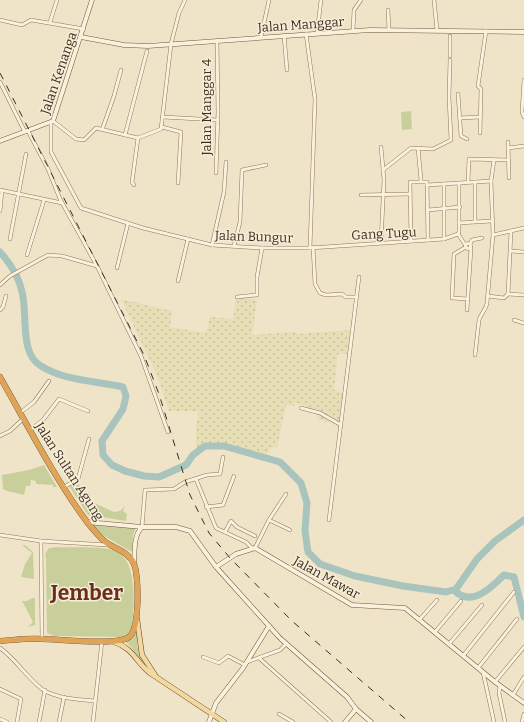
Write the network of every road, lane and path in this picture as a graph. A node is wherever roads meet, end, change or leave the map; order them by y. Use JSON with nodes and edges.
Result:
{"nodes":[{"id":1,"x":57,"y":0,"type":"edge"},
{"id":2,"x":92,"y":0,"type":"edge"},
{"id":3,"x":185,"y":0,"type":"edge"},
{"id":4,"x":269,"y":0,"type":"edge"},
{"id":5,"x":321,"y":0,"type":"edge"},
{"id":6,"x":361,"y":0,"type":"edge"},
{"id":7,"x":434,"y":0,"type":"edge"},
{"id":8,"x":388,"y":10,"type":"dead end"},
{"id":9,"x":0,"y":20,"type":"edge"},
{"id":10,"x":50,"y":22,"type":"junction"},
{"id":11,"x":84,"y":29,"type":"junction"},
{"id":12,"x":353,"y":30,"type":"junction"},
{"id":13,"x":389,"y":30,"type":"junction"},
{"id":14,"x":437,"y":30,"type":"junction"},
{"id":15,"x":486,"y":31,"type":"junction"},
{"id":16,"x":524,"y":32,"type":"edge"},
{"id":17,"x":317,"y":33,"type":"junction"},
{"id":18,"x":306,"y":34,"type":"junction"},
{"id":19,"x":284,"y":35,"type":"junction"},
{"id":20,"x":450,"y":36,"type":"dead end"},
{"id":21,"x":81,"y":37,"type":"junction"},
{"id":22,"x":261,"y":37,"type":"junction"},
{"id":23,"x":217,"y":41,"type":"junction"},
{"id":24,"x":171,"y":44,"type":"junction"},
{"id":25,"x":147,"y":51,"type":"dead end"},
{"id":26,"x":121,"y":70,"type":"dead end"},
{"id":27,"x":287,"y":70,"type":"dead end"},
{"id":28,"x":524,"y":80,"type":"edge"},
{"id":29,"x":0,"y":82,"type":"edge"},
{"id":30,"x":458,"y":94,"type":"dead end"},
{"id":31,"x":163,"y":117,"type":"junction"},
{"id":32,"x":480,"y":117,"type":"junction"},
{"id":33,"x":524,"y":117,"type":"edge"},
{"id":34,"x":460,"y":118,"type":"junction"},
{"id":35,"x":218,"y":120,"type":"junction"},
{"id":36,"x":52,"y":122,"type":"junction"},
{"id":37,"x":162,"y":127,"type":"junction"},
{"id":38,"x":102,"y":130,"type":"junction"},
{"id":39,"x":26,"y":131,"type":"junction"},
{"id":40,"x":480,"y":133,"type":"dead end"},
{"id":41,"x":125,"y":135,"type":"junction"},
{"id":42,"x":139,"y":138,"type":"junction"},
{"id":43,"x":467,"y":139,"type":"dead end"},
{"id":44,"x":0,"y":141,"type":"edge"},
{"id":45,"x":508,"y":142,"type":"dead end"},
{"id":46,"x":524,"y":146,"type":"edge"},
{"id":47,"x":381,"y":147,"type":"dead end"},
{"id":48,"x":418,"y":148,"type":"junction"},
{"id":49,"x":508,"y":148,"type":"junction"},
{"id":50,"x":26,"y":154,"type":"dead end"},
{"id":51,"x":494,"y":160,"type":"junction"},
{"id":52,"x":508,"y":160,"type":"junction"},
{"id":53,"x":226,"y":162,"type":"dead end"},
{"id":54,"x":266,"y":165,"type":"dead end"},
{"id":55,"x":383,"y":170,"type":"junction"},
{"id":56,"x":216,"y":173,"type":"dead end"},
{"id":57,"x":509,"y":178,"type":"dead end"},
{"id":58,"x":421,"y":180,"type":"junction"},
{"id":59,"x":491,"y":181,"type":"junction"},
{"id":60,"x":468,"y":182,"type":"junction"},
{"id":61,"x":474,"y":182,"type":"junction"},
{"id":62,"x":178,"y":183,"type":"dead end"},
{"id":63,"x":459,"y":183,"type":"junction"},
{"id":64,"x":444,"y":184,"type":"junction"},
{"id":65,"x":134,"y":185,"type":"dead end"},
{"id":66,"x":427,"y":185,"type":"junction"},
{"id":67,"x":1,"y":190,"type":"edge"},
{"id":68,"x":18,"y":194,"type":"junction"},
{"id":69,"x":410,"y":194,"type":"junction"},
{"id":70,"x":361,"y":195,"type":"dead end"},
{"id":71,"x":384,"y":195,"type":"junction"},
{"id":72,"x":44,"y":200,"type":"junction"},
{"id":73,"x":62,"y":203,"type":"junction"},
{"id":74,"x":460,"y":207,"type":"junction"},
{"id":75,"x":444,"y":209,"type":"junction"},
{"id":76,"x":428,"y":210,"type":"junction"},
{"id":77,"x":0,"y":211,"type":"edge"},
{"id":78,"x":491,"y":220,"type":"junction"},
{"id":79,"x":476,"y":221,"type":"junction"},
{"id":80,"x":128,"y":223,"type":"junction"},
{"id":81,"x":460,"y":223,"type":"junction"},
{"id":82,"x":524,"y":228,"type":"edge"},
{"id":83,"x":512,"y":231,"type":"junction"},
{"id":84,"x":458,"y":234,"type":"junction"},
{"id":85,"x":493,"y":234,"type":"junction"},
{"id":86,"x":482,"y":238,"type":"dead end"},
{"id":87,"x":10,"y":239,"type":"dead end"},
{"id":88,"x":188,"y":239,"type":"junction"},
{"id":89,"x":444,"y":239,"type":"junction"},
{"id":90,"x":428,"y":240,"type":"junction"},
{"id":91,"x":411,"y":241,"type":"junction"},
{"id":92,"x":381,"y":242,"type":"junction"},
{"id":93,"x":212,"y":245,"type":"junction"},
{"id":94,"x":234,"y":246,"type":"junction"},
{"id":95,"x":468,"y":246,"type":"junction"},
{"id":96,"x":312,"y":247,"type":"junction"},
{"id":97,"x":262,"y":248,"type":"junction"},
{"id":98,"x":511,"y":251,"type":"junction"},
{"id":99,"x":524,"y":252,"type":"edge"},
{"id":100,"x":28,"y":255,"type":"dead end"},
{"id":101,"x":97,"y":266,"type":"junction"},
{"id":102,"x":116,"y":268,"type":"dead end"},
{"id":103,"x":359,"y":277,"type":"dead end"},
{"id":104,"x":178,"y":281,"type":"dead end"},
{"id":105,"x":0,"y":285,"type":"edge"},
{"id":106,"x":508,"y":294,"type":"junction"},
{"id":107,"x":524,"y":295,"type":"edge"},
{"id":108,"x":6,"y":296,"type":"dead end"},
{"id":109,"x":237,"y":296,"type":"dead end"},
{"id":110,"x":488,"y":296,"type":"junction"},
{"id":111,"x":356,"y":297,"type":"junction"},
{"id":112,"x":468,"y":299,"type":"junction"},
{"id":113,"x":0,"y":310,"type":"edge"},
{"id":114,"x":468,"y":310,"type":"dead end"},
{"id":115,"x":514,"y":320,"type":"dead end"},
{"id":116,"x":524,"y":323,"type":"edge"},
{"id":117,"x":475,"y":355,"type":"dead end"},
{"id":118,"x":0,"y":377,"type":"edge"},
{"id":119,"x":48,"y":381,"type":"dead end"},
{"id":120,"x":302,"y":408,"type":"dead end"},
{"id":121,"x":88,"y":412,"type":"dead end"},
{"id":122,"x":20,"y":413,"type":"junction"},
{"id":123,"x":23,"y":419,"type":"junction"},
{"id":124,"x":341,"y":425,"type":"junction"},
{"id":125,"x":30,"y":430,"type":"junction"},
{"id":126,"x":168,"y":432,"type":"dead end"},
{"id":127,"x":0,"y":436,"type":"edge"},
{"id":128,"x":89,"y":440,"type":"dead end"},
{"id":129,"x":223,"y":457,"type":"dead end"},
{"id":130,"x":234,"y":476,"type":"dead end"},
{"id":131,"x":196,"y":479,"type":"junction"},
{"id":132,"x":64,"y":487,"type":"junction"},
{"id":133,"x":286,"y":494,"type":"dead end"},
{"id":134,"x":206,"y":507,"type":"junction"},
{"id":135,"x":269,"y":520,"type":"junction"},
{"id":136,"x":329,"y":520,"type":"dead end"},
{"id":137,"x":87,"y":522,"type":"junction"},
{"id":138,"x":142,"y":527,"type":"junction"},
{"id":139,"x":290,"y":530,"type":"dead end"},
{"id":140,"x":225,"y":532,"type":"junction"},
{"id":141,"x":0,"y":535,"type":"edge"},
{"id":142,"x":255,"y":536,"type":"dead end"},
{"id":143,"x":40,"y":541,"type":"junction"},
{"id":144,"x":111,"y":545,"type":"junction"},
{"id":145,"x":253,"y":548,"type":"junction"},
{"id":146,"x":134,"y":564,"type":"junction"},
{"id":147,"x":216,"y":567,"type":"junction"},
{"id":148,"x":514,"y":592,"type":"dead end"},
{"id":149,"x":437,"y":600,"type":"dead end"},
{"id":150,"x":461,"y":601,"type":"dead end"},
{"id":151,"x":482,"y":605,"type":"dead end"},
{"id":152,"x":137,"y":613,"type":"junction"},
{"id":153,"x":420,"y":619,"type":"junction"},
{"id":154,"x":517,"y":619,"type":"dead end"},
{"id":155,"x":269,"y":626,"type":"junction"},
{"id":156,"x":435,"y":632,"type":"junction"},
{"id":157,"x":42,"y":638,"type":"junction"},
{"id":158,"x":0,"y":641,"type":"edge"},
{"id":159,"x":102,"y":641,"type":"junction"},
{"id":160,"x":112,"y":641,"type":"junction"},
{"id":161,"x":286,"y":644,"type":"junction"},
{"id":162,"x":449,"y":644,"type":"junction"},
{"id":163,"x":524,"y":647,"type":"edge"},
{"id":164,"x":0,"y":648,"type":"edge"},
{"id":165,"x":463,"y":656,"type":"junction"},
{"id":166,"x":203,"y":657,"type":"dead end"},
{"id":167,"x":259,"y":658,"type":"junction"},
{"id":168,"x":246,"y":663,"type":"junction"},
{"id":169,"x":478,"y":668,"type":"junction"},
{"id":170,"x":483,"y":672,"type":"junction"},
{"id":171,"x":524,"y":677,"type":"edge"},
{"id":172,"x":159,"y":679,"type":"junction"},
{"id":173,"x":495,"y":682,"type":"junction"},
{"id":174,"x":500,"y":686,"type":"junction"},
{"id":175,"x":0,"y":689,"type":"edge"},
{"id":176,"x":45,"y":690,"type":"junction"},
{"id":177,"x":513,"y":695,"type":"junction"},
{"id":178,"x":64,"y":697,"type":"junction"},
{"id":179,"x":94,"y":701,"type":"junction"},
{"id":180,"x":524,"y":703,"type":"edge"},
{"id":181,"x":356,"y":708,"type":"junction"},
{"id":182,"x":212,"y":714,"type":"junction"},
{"id":183,"x":279,"y":714,"type":"dead end"},
{"id":184,"x":524,"y":714,"type":"edge"},
{"id":185,"x":0,"y":719,"type":"edge"},
{"id":186,"x":7,"y":722,"type":"edge"},
{"id":187,"x":17,"y":722,"type":"edge"},
{"id":188,"x":39,"y":722,"type":"edge"},
{"id":189,"x":59,"y":722,"type":"edge"},
{"id":190,"x":93,"y":722,"type":"edge"},
{"id":191,"x":209,"y":722,"type":"edge"},
{"id":192,"x":224,"y":722,"type":"edge"},
{"id":193,"x":293,"y":722,"type":"edge"},
{"id":194,"x":331,"y":722,"type":"edge"},
{"id":195,"x":344,"y":722,"type":"edge"},
{"id":196,"x":371,"y":722,"type":"edge"},
{"id":197,"x":494,"y":722,"type":"edge"},
{"id":198,"x":504,"y":722,"type":"edge"},
{"id":199,"x":522,"y":722,"type":"edge"}],
"edges":[{"from":1,"to":10,"type":"street"},
{"from":2,"to":11,"type":"street","name":"Jalan Kenanga"},
{"from":3,"to":24,"type":"street"},
{"from":4,"to":22,"type":"street"},
{"from":5,"to":17,"type":"street"},
{"from":6,"to":12,"type":"street"},
{"from":7,"to":14,"type":"street"},
{"from":8,"to":13,"type":"street"},
{"from":9,"to":10,"type":"street"},
{"from":10,"to":11,"type":"street"},
{"from":11,"to":21,"type":"street","name":"Jalan Kenanga"},
{"from":12,"to":13,"type":"street","name":"Jalan Manggar"},
{"from":12,"to":17,"type":"street","name":"Jalan Manggar"},
{"from":13,"to":14,"type":"street","name":"Jalan Manggar"},
{"from":14,"to":15,"type":"street","name":"Jalan Manggar"},
{"from":15,"to":16,"type":"street","name":"Jalan Manggar"},
{"from":15,"to":32,"type":"street"},
{"from":17,"to":18,"type":"street","name":"Jalan Manggar"},
{"from":18,"to":19,"type":"street","name":"Jalan Manggar"},
{"from":18,"to":96,"type":"street","name":"Jalan Bungur"},
{"from":19,"to":22,"type":"street","name":"Jalan Manggar"},
{"from":19,"to":27,"type":"street"},
{"from":20,"to":48,"type":"street"},
{"from":21,"to":24,"type":"street","name":"Jalan Manggar"},
{"from":21,"to":36,"type":"street","name":"Jalan Kenanga"},
{"from":22,"to":23,"type":"street","name":"Jalan Manggar"},
{"from":23,"to":24,"type":"street","name":"Jalan Manggar"},
{"from":23,"to":35,"type":"street","name":"Jalan Manggar 4"},
{"from":24,"to":31,"type":"street"},
{"from":25,"to":41,"type":"street"},
{"from":26,"to":38,"type":"street"},
{"from":28,"to":33,"type":"street"},
{"from":29,"to":39,"type":"street"},
{"from":30,"to":34,"type":"street"},
{"from":31,"to":35,"type":"street"},
{"from":31,"to":37,"type":"street"},
{"from":32,"to":34,"type":"street"},
{"from":32,"to":40,"type":"street"},
{"from":34,"to":43,"type":"street"},
{"from":35,"to":56,"type":"street","name":"Jalan Manggar 4"},
{"from":36,"to":38,"type":"street"},
{"from":36,"to":39,"type":"street","name":"Jalan Kenanga"},
{"from":36,"to":80,"type":"street","name":"Jalan Bungur"},
{"from":37,"to":42,"type":"street"},
{"from":37,"to":62,"type":"street"},
{"from":38,"to":41,"type":"street"},
{"from":39,"to":44,"type":"street","name":"Jalan Kenanga"},
{"from":39,"to":73,"type":"street"},
{"from":41,"to":42,"type":"street"},
{"from":42,"to":65,"type":"street"},
{"from":45,"to":49,"type":"street"},
{"from":46,"to":49,"type":"street"},
{"from":47,"to":55,"type":"street"},
{"from":48,"to":55,"type":"street"},
{"from":48,"to":58,"type":"street"},
{"from":49,"to":52,"type":"street"},
{"from":50,"to":68,"type":"street"},
{"from":51,"to":52,"type":"street"},
{"from":51,"to":59,"type":"street"},
{"from":51,"to":60,"type":"street"},
{"from":52,"to":57,"type":"street"},
{"from":53,"to":93,"type":"street"},
{"from":54,"to":94,"type":"street"},
{"from":55,"to":71,"type":"street"},
{"from":58,"to":66,"type":"street"},
{"from":58,"to":69,"type":"street"},
{"from":59,"to":61,"type":"street"},
{"from":59,"to":78,"type":"street"},
{"from":60,"to":61,"type":"street"},
{"from":60,"to":63,"type":"street"},
{"from":61,"to":79,"type":"street"},
{"from":63,"to":64,"type":"street"},
{"from":63,"to":74,"type":"street"},
{"from":64,"to":66,"type":"street"},
{"from":64,"to":75,"type":"street"},
{"from":66,"to":76,"type":"street"},
{"from":67,"to":68,"type":"street"},
{"from":67,"to":77,"type":"street"},
{"from":68,"to":72,"type":"street"},
{"from":68,"to":87,"type":"street"},
{"from":69,"to":71,"type":"street"},
{"from":69,"to":91,"type":"street"},
{"from":70,"to":71,"type":"street"},
{"from":71,"to":92,"type":"street"},
{"from":72,"to":73,"type":"street"},
{"from":72,"to":100,"type":"street"},
{"from":73,"to":101,"type":"street"},
{"from":74,"to":75,"type":"street"},
{"from":74,"to":81,"type":"street"},
{"from":75,"to":76,"type":"street"},
{"from":75,"to":89,"type":"street"},
{"from":76,"to":90,"type":"street"},
{"from":78,"to":79,"type":"street"},
{"from":78,"to":85,"type":"street"},
{"from":79,"to":81,"type":"street"},
{"from":80,"to":88,"type":"street","name":"Jalan Bungur"},
{"from":80,"to":102,"type":"street"},
{"from":81,"to":84,"type":"street"},
{"from":82,"to":83,"type":"street"},
{"from":83,"to":85,"type":"street"},
{"from":83,"to":98,"type":"street"},
{"from":84,"to":89,"type":"street","name":"Gang Tugu"},
{"from":84,"to":95,"type":"street"},
{"from":85,"to":110,"type":"street"},
{"from":86,"to":95,"type":"street"},
{"from":88,"to":93,"type":"street","name":"Jalan Bungur"},
{"from":88,"to":104,"type":"street"},
{"from":89,"to":90,"type":"street","name":"Gang Tugu"},
{"from":90,"to":91,"type":"street","name":"Gang Tugu"},
{"from":91,"to":92,"type":"street","name":"Gang Tugu"},
{"from":92,"to":96,"type":"street","name":"Gang Tugu"},
{"from":93,"to":94,"type":"street","name":"Jalan Bungur"},
{"from":94,"to":97,"type":"street","name":"Jalan Bungur"},
{"from":95,"to":112,"type":"street"},
{"from":95,"to":112,"type":"street"},
{"from":96,"to":97,"type":"street","name":"Jalan Bungur"},
{"from":96,"to":111,"type":"street"},
{"from":97,"to":109,"type":"street"},
{"from":98,"to":99,"type":"street"},
{"from":98,"to":106,"type":"street"},
{"from":101,"to":105,"type":"street"},
{"from":101,"to":126,"type":"street"},
{"from":103,"to":111,"type":"street"},
{"from":106,"to":107,"type":"street"},
{"from":106,"to":110,"type":"street"},
{"from":108,"to":113,"type":"street"},
{"from":110,"to":117,"type":"street"},
{"from":111,"to":124,"type":"street"},
{"from":112,"to":114,"type":"street"},
{"from":115,"to":116,"type":"street"},
{"from":118,"to":122,"type":"highway","name":"Jalan Sultan Agung"},
{"from":119,"to":122,"type":"street"},
{"from":120,"to":124,"type":"street"},
{"from":121,"to":125,"type":"street"},
{"from":122,"to":123,"type":"highway","name":"Jalan Sultan Agung"},
{"from":123,"to":125,"type":"highway","name":"Jalan Sultan Agung"},
{"from":123,"to":127,"type":"street"},
{"from":124,"to":136,"type":"street"},
{"from":125,"to":132,"type":"highway","name":"Jalan Sultan Agung"},
{"from":128,"to":132,"type":"street"},
{"from":129,"to":131,"type":"street"},
{"from":130,"to":134,"type":"street"},
{"from":131,"to":134,"type":"street"},
{"from":131,"to":138,"type":"street"},
{"from":132,"to":137,"type":"highway","name":"Jalan Sultan Agung"},
{"from":133,"to":135,"type":"street"},
{"from":134,"to":140,"type":"street"},
{"from":135,"to":139,"type":"street"},
{"from":135,"to":145,"type":"street"},
{"from":137,"to":138,"type":"street"},
{"from":137,"to":144,"type":"highway","name":"Jalan Sultan Agung"},
{"from":138,"to":146,"type":"street"},
{"from":138,"to":147,"type":"street"},
{"from":140,"to":142,"type":"street"},
{"from":140,"to":145,"type":"street"},
{"from":141,"to":143,"type":"street"},
{"from":143,"to":144,"type":"street"},
{"from":143,"to":157,"type":"street"},
{"from":144,"to":146,"type":"highway","name":"Jalan Sultan Agung"},
{"from":145,"to":147,"type":"street"},
{"from":145,"to":153,"type":"street","name":"Jalan Mawar"},
{"from":146,"to":152,"type":"highway"},
{"from":147,"to":155,"type":"street"},
{"from":148,"to":165,"type":"street"},
{"from":149,"to":153,"type":"street"},
{"from":150,"to":156,"type":"street"},
{"from":151,"to":162,"type":"street"},
{"from":152,"to":160,"type":"highway"},
{"from":152,"to":172,"type":"main road"},
{"from":153,"to":156,"type":"street","name":"Jalan Mawar"},
{"from":154,"to":169,"type":"street"},
{"from":155,"to":161,"type":"street"},
{"from":155,"to":168,"type":"street"},
{"from":156,"to":162,"type":"street","name":"Jalan Mawar"},
{"from":157,"to":158,"type":"highway"},
{"from":157,"to":159,"type":"highway"},
{"from":159,"to":160,"type":"highway"},
{"from":159,"to":179,"type":"street"},
{"from":160,"to":172,"type":"main road"},
{"from":161,"to":167,"type":"street"},
{"from":161,"to":181,"type":"street"},
{"from":162,"to":165,"type":"street","name":"Jalan Mawar"},
{"from":163,"to":173,"type":"street"},
{"from":164,"to":176,"type":"street"},
{"from":165,"to":169,"type":"street","name":"Jalan Mawar"},
{"from":166,"to":168,"type":"street"},
{"from":167,"to":168,"type":"street"},
{"from":167,"to":194,"type":"street"},
{"from":168,"to":182,"type":"street"},
{"from":169,"to":170,"type":"street","name":"Jalan Mawar"},
{"from":170,"to":173,"type":"street","name":"Jalan Mawar"},
{"from":170,"to":197,"type":"street"},
{"from":171,"to":177,"type":"street"},
{"from":172,"to":182,"type":"main road"},
{"from":173,"to":174,"type":"street","name":"Jalan Mawar"},
{"from":174,"to":177,"type":"street","name":"Jalan Mawar"},
{"from":174,"to":198,"type":"street"},
{"from":175,"to":187,"type":"street"},
{"from":176,"to":178,"type":"street"},
{"from":176,"to":188,"type":"street"},
{"from":177,"to":180,"type":"street","name":"Jalan Mawar"},
{"from":178,"to":179,"type":"street"},
{"from":178,"to":189,"type":"street"},
{"from":179,"to":190,"type":"street"},
{"from":181,"to":195,"type":"street"},
{"from":181,"to":196,"type":"street"},
{"from":182,"to":191,"type":"street"},
{"from":182,"to":192,"type":"main road"},
{"from":183,"to":193,"type":"street"},
{"from":184,"to":199,"type":"street"},
{"from":185,"to":186,"type":"street"}]}
